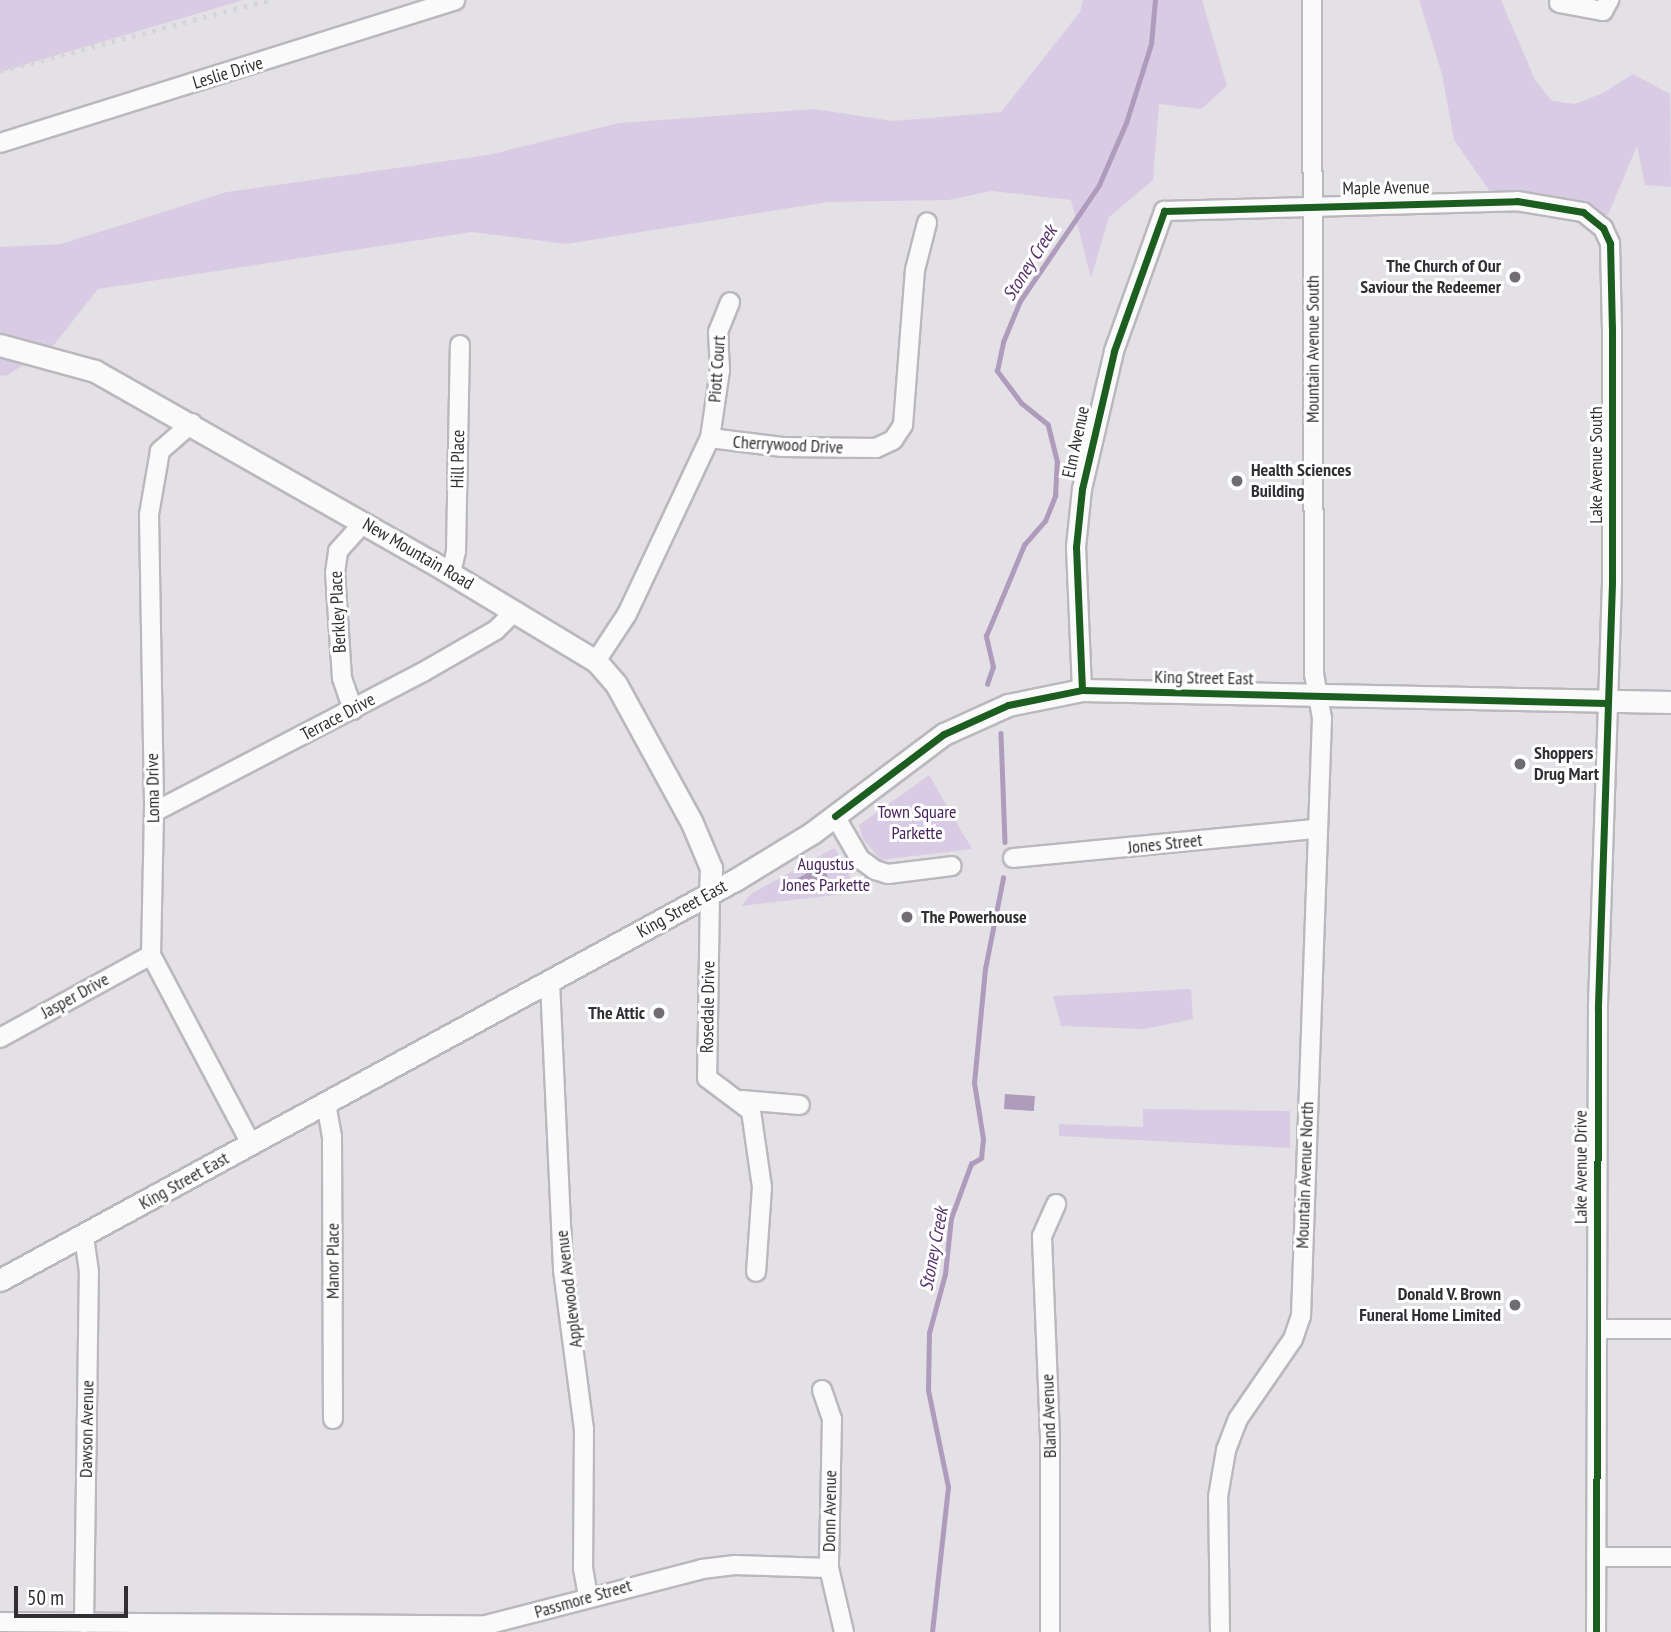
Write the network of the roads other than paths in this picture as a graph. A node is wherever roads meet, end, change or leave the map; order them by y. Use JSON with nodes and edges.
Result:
{"nodes":[{"id":1,"x":455,"y":0,"type":"edge"},
{"id":2,"x":1311,"y":0,"type":"edge"},
{"id":3,"x":1609,"y":0,"type":"edge"},
{"id":4,"x":1559,"y":3,"type":"dead end"},
{"id":5,"x":0,"y":143,"type":"edge"},
{"id":6,"x":1312,"y":205,"type":"junction"},
{"id":7,"x":1164,"y":211,"type":"joint"},
{"id":8,"x":927,"y":223,"type":"dead end"},
{"id":9,"x":1603,"y":228,"type":"joint"},
{"id":10,"x":730,"y":302,"type":"dead end"},
{"id":11,"x":0,"y":345,"type":"edge"},
{"id":12,"x":460,"y":345,"type":"dead end"},
{"id":13,"x":191,"y":424,"type":"junction"},
{"id":14,"x":710,"y":438,"type":"junction"},
{"id":15,"x":363,"y":523,"type":"junction"},
{"id":16,"x":451,"y":573,"type":"junction"},
{"id":17,"x":516,"y":611,"type":"junction"},
{"id":18,"x":596,"y":661,"type":"junction"},
{"id":19,"x":1082,"y":690,"type":"junction"},
{"id":20,"x":1321,"y":697,"type":"junction"},
{"id":21,"x":1671,"y":702,"type":"edge"},
{"id":22,"x":1607,"y":703,"type":"junction"},
{"id":23,"x":353,"y":710,"type":"junction"},
{"id":24,"x":154,"y":812,"type":"junction"},
{"id":25,"x":835,"y":816,"type":"junction"},
{"id":26,"x":1316,"y":829,"type":"junction"},
{"id":27,"x":1013,"y":858,"type":"dead end"},
{"id":28,"x":953,"y":866,"type":"dead end"},
{"id":29,"x":710,"y":893,"type":"junction"},
{"id":30,"x":151,"y":955,"type":"junction"},
{"id":31,"x":550,"y":982,"type":"junction"},
{"id":32,"x":0,"y":1038,"type":"edge"},
{"id":33,"x":742,"y":1100,"type":"junction"},
{"id":34,"x":326,"y":1103,"type":"junction"},
{"id":35,"x":800,"y":1105,"type":"dead end"},
{"id":36,"x":251,"y":1144,"type":"junction"},
{"id":37,"x":1056,"y":1203,"type":"dead end"},
{"id":38,"x":84,"y":1236,"type":"junction"},
{"id":39,"x":756,"y":1272,"type":"dead end"},
{"id":40,"x":0,"y":1280,"type":"edge"},
{"id":41,"x":1597,"y":1328,"type":"junction"},
{"id":42,"x":1671,"y":1329,"type":"edge"},
{"id":43,"x":822,"y":1390,"type":"dead end"},
{"id":44,"x":333,"y":1419,"type":"dead end"},
{"id":45,"x":1596,"y":1557,"type":"junction"},
{"id":46,"x":1671,"y":1557,"type":"edge"},
{"id":47,"x":829,"y":1568,"type":"junction"},
{"id":48,"x":589,"y":1595,"type":"junction"},
{"id":49,"x":0,"y":1622,"type":"edge"},
{"id":50,"x":84,"y":1623,"type":"junction"},
{"id":51,"x":336,"y":1628,"type":"edge"},
{"id":52,"x":844,"y":1632,"type":"edge"},
{"id":53,"x":1050,"y":1632,"type":"edge"},
{"id":54,"x":1220,"y":1632,"type":"edge"},
{"id":55,"x":1596,"y":1632,"type":"edge"}],
"edges":[{"from":1,"to":5,"type":"street","name":"Leslie Drive"},
{"from":2,"to":6,"type":"street","name":"Mountain Avenue South"},
{"from":3,"to":4,"type":"street"},
{"from":6,"to":7,"type":"street","name":"Maple Avenue"},
{"from":6,"to":9,"type":"street","name":"Maple Avenue"},
{"from":6,"to":20,"type":"street","name":"Mountain Avenue South"},
{"from":7,"to":19,"type":"street","name":"Elm Avenue"},
{"from":8,"to":14,"type":"street","name":"Cherrywood Drive"},
{"from":9,"to":22,"type":"street","name":"Lake Avenue South"},
{"from":10,"to":14,"type":"street","name":"Piott Court"},
{"from":11,"to":13,"type":"main road","name":"New Mountain Road"},
{"from":12,"to":16,"type":"street","name":"Hill Place"},
{"from":13,"to":15,"type":"main road","name":"New Mountain Road"},
{"from":13,"to":24,"type":"street","name":"Loma Drive"},
{"from":14,"to":18,"type":"street","name":"Cherrywood Drive"},
{"from":15,"to":16,"type":"main road","name":"New Mountain Road"},
{"from":15,"to":23,"type":"street","name":"Berkley Place"},
{"from":16,"to":17,"type":"main road","name":"New Mountain Road"},
{"from":17,"to":18,"type":"main road","name":"New Mountain Road"},
{"from":17,"to":23,"type":"street","name":"Terrace Drive"},
{"from":18,"to":29,"type":"main road","name":"New Mountain Road"},
{"from":19,"to":20,"type":"main road","name":"King Street East"},
{"from":19,"to":25,"type":"main road","name":"King Street East"},
{"from":20,"to":22,"type":"main road","name":"King Street East"},
{"from":20,"to":26,"type":"street","name":"Mountain Avenue North"},
{"from":21,"to":22,"type":"main road","name":"King Street East"},
{"from":22,"to":41,"type":"street","name":"Lake Avenue Drive"},
{"from":23,"to":24,"type":"street","name":"Terrace Drive"},
{"from":24,"to":30,"type":"street","name":"Loma Drive"},
{"from":25,"to":28,"type":"street"},
{"from":25,"to":29,"type":"main road","name":"King Street East"},
{"from":26,"to":27,"type":"street","name":"Jones Street"},
{"from":26,"to":54,"type":"street","name":"Mountain Avenue North"},
{"from":29,"to":31,"type":"main road","name":"King Street East"},
{"from":29,"to":33,"type":"street","name":"Rosedale Drive"},
{"from":30,"to":32,"type":"street","name":"Jasper Drive"},
{"from":30,"to":36,"type":"street","name":"Loma Drive"},
{"from":31,"to":34,"type":"main road","name":"King Street East"},
{"from":31,"to":48,"type":"street","name":"Applewood Avenue"},
{"from":33,"to":35,"type":"street"},
{"from":33,"to":39,"type":"street"},
{"from":34,"to":36,"type":"main road","name":"King Street East"},
{"from":34,"to":44,"type":"street","name":"Manor Place"},
{"from":36,"to":38,"type":"main road","name":"King Street East"},
{"from":37,"to":53,"type":"street","name":"Bland Avenue"},
{"from":38,"to":40,"type":"main road","name":"King Street East"},
{"from":38,"to":50,"type":"street","name":"Dawson Avenue"},
{"from":41,"to":42,"type":"street"},
{"from":41,"to":45,"type":"street","name":"Lake Avenue Drive"},
{"from":43,"to":47,"type":"street","name":"Donn Avenue"},
{"from":45,"to":46,"type":"street"},
{"from":45,"to":55,"type":"street","name":"Lake Avenue Drive"},
{"from":47,"to":48,"type":"street","name":"Passmore Street"},
{"from":47,"to":52,"type":"street","name":"Donn Avenue"},
{"from":48,"to":51,"type":"street","name":"Passmore Street"},
{"from":49,"to":50,"type":"street","name":"Passmore Street"},
{"from":50,"to":51,"type":"street","name":"Passmore Street"}]}
